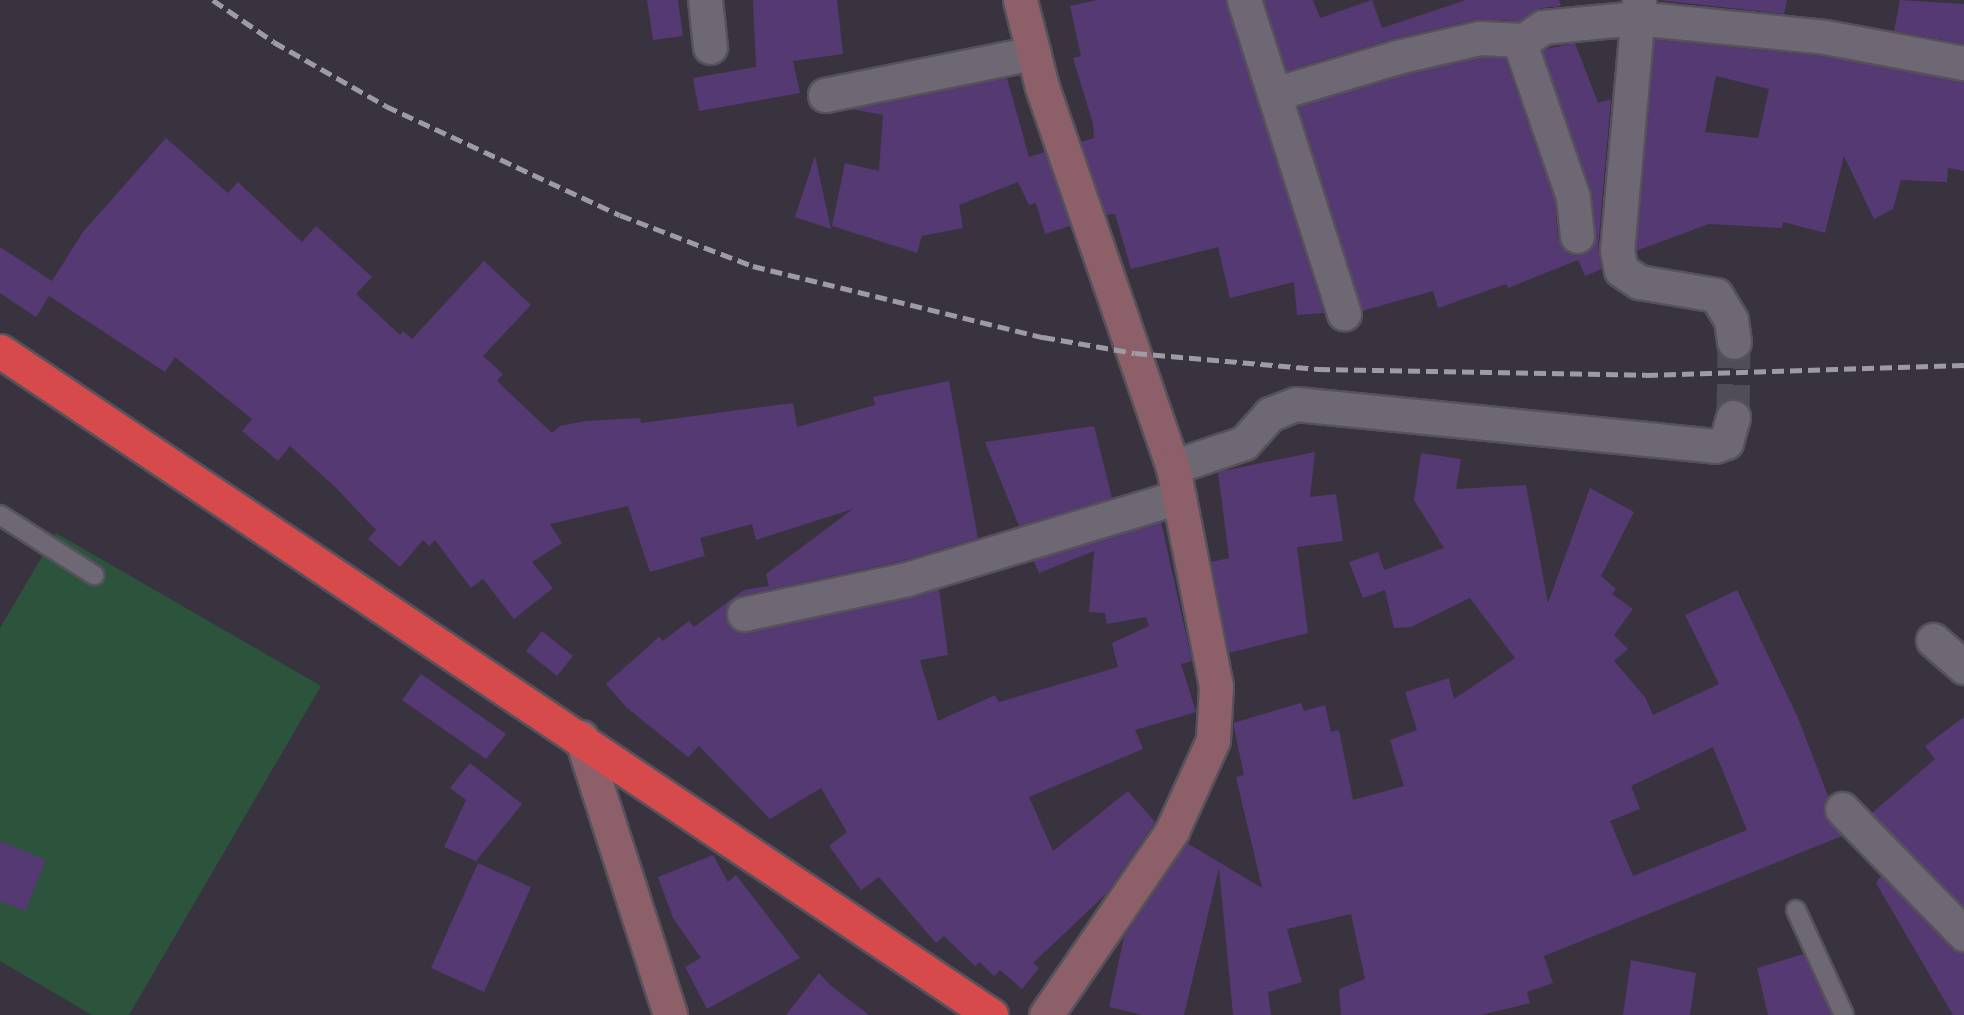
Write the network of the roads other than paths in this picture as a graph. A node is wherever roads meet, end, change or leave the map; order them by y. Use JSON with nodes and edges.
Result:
{"nodes":[{"id":1,"x":705,"y":0,"type":"edge"},
{"id":2,"x":1020,"y":0,"type":"edge"},
{"id":3,"x":1244,"y":0,"type":"edge"},
{"id":4,"x":1637,"y":9,"type":"edge"},
{"id":5,"x":1524,"y":40,"type":"junction"},
{"id":6,"x":710,"y":47,"type":"dead end"},
{"id":7,"x":1034,"y":53,"type":"junction"},
{"id":8,"x":1964,"y":63,"type":"edge"},
{"id":9,"x":1274,"y":94,"type":"junction"},
{"id":10,"x":825,"y":95,"type":"dead end"},
{"id":11,"x":1577,"y":236,"type":"dead end"},
{"id":12,"x":1344,"y":313,"type":"dead end"},
{"id":13,"x":1734,"y":342,"type":"tunnel mouth"},
{"id":14,"x":0,"y":351,"type":"edge"},
{"id":15,"x":1733,"y":417,"type":"tunnel mouth"},
{"id":16,"x":1176,"y":482,"type":"junction"},
{"id":17,"x":0,"y":514,"type":"edge"},
{"id":18,"x":94,"y":574,"type":"dead end"},
{"id":19,"x":744,"y":614,"type":"dead end"},
{"id":20,"x":1933,"y":640,"type":"dead end"},
{"id":21,"x":1964,"y":666,"type":"edge"},
{"id":22,"x":582,"y":737,"type":"junction"},
{"id":23,"x":1842,"y":809,"type":"dead end"},
{"id":24,"x":1796,"y":910,"type":"dead end"},
{"id":25,"x":1964,"y":934,"type":"edge"},
{"id":26,"x":670,"y":1015,"type":"edge"},
{"id":27,"x":991,"y":1015,"type":"edge"},
{"id":28,"x":1046,"y":1015,"type":"edge"},
{"id":29,"x":1844,"y":1015,"type":"edge"}],
"edges":[{"from":1,"to":6,"type":"street"},
{"from":2,"to":7,"type":"street"},
{"from":3,"to":9,"type":"street"},
{"from":4,"to":5,"type":"street"},
{"from":4,"to":8,"type":"street"},
{"from":4,"to":13,"type":"street"},
{"from":5,"to":9,"type":"street"},
{"from":5,"to":11,"type":"street"},
{"from":7,"to":10,"type":"street"},
{"from":7,"to":16,"type":"street"},
{"from":9,"to":12,"type":"street"},
{"from":14,"to":22,"type":"highway"},
{"from":15,"to":16,"type":"street"},
{"from":16,"to":19,"type":"street"},
{"from":16,"to":28,"type":"street"},
{"from":17,"to":18,"type":"lane"},
{"from":20,"to":21,"type":"street"},
{"from":22,"to":26,"type":"street"},
{"from":22,"to":27,"type":"highway"},
{"from":23,"to":25,"type":"street"},
{"from":24,"to":29,"type":"lane"}]}
